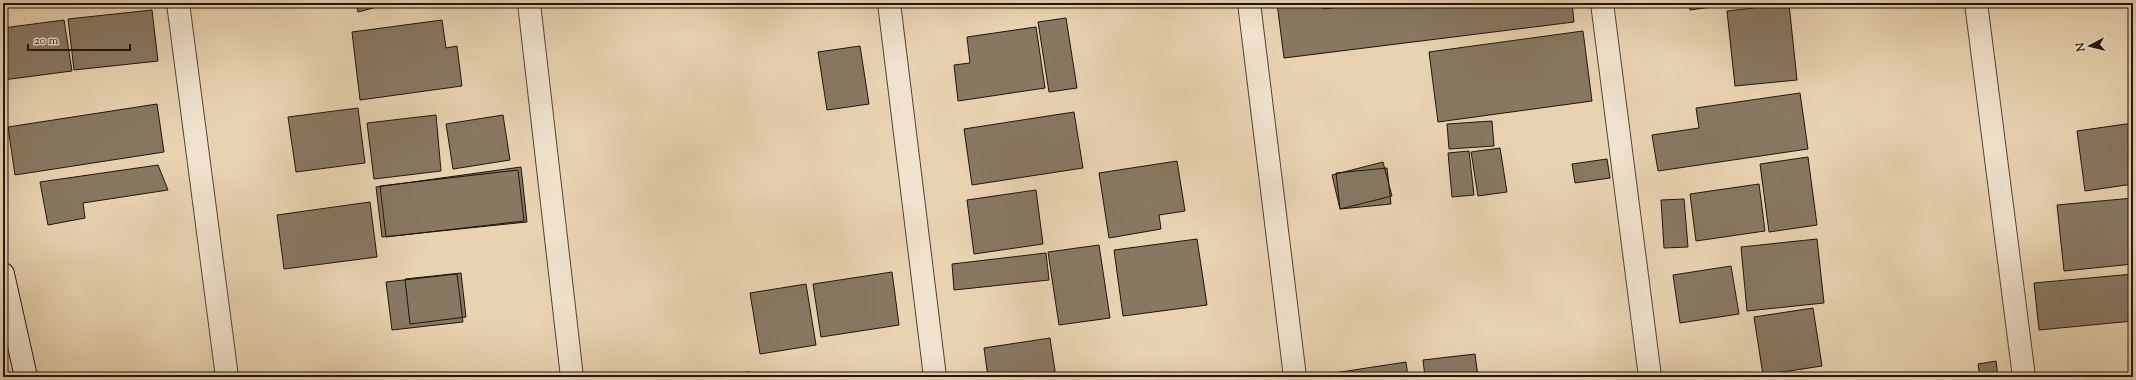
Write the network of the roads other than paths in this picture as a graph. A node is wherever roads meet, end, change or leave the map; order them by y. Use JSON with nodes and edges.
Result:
{"nodes":[{"id":1,"x":178,"y":3,"type":"edge"},
{"id":2,"x":529,"y":3,"type":"edge"},
{"id":3,"x":889,"y":3,"type":"edge"},
{"id":4,"x":1249,"y":3,"type":"edge"},
{"id":5,"x":1602,"y":3,"type":"edge"},
{"id":6,"x":1976,"y":3,"type":"edge"},
{"id":7,"x":3,"y":274,"type":"edge"},
{"id":8,"x":26,"y":377,"type":"edge"},
{"id":9,"x":227,"y":377,"type":"edge"},
{"id":10,"x":572,"y":377,"type":"edge"},
{"id":11,"x":935,"y":377,"type":"edge"},
{"id":12,"x":1295,"y":377,"type":"edge"},
{"id":13,"x":1650,"y":377,"type":"edge"},
{"id":14,"x":2024,"y":377,"type":"edge"}],
"edges":[{"from":1,"to":9,"type":"street"},
{"from":2,"to":10,"type":"street"},
{"from":3,"to":11,"type":"street"},
{"from":4,"to":12,"type":"street"},
{"from":5,"to":13,"type":"street"},
{"from":6,"to":14,"type":"street"},
{"from":7,"to":8,"type":"street"}]}
